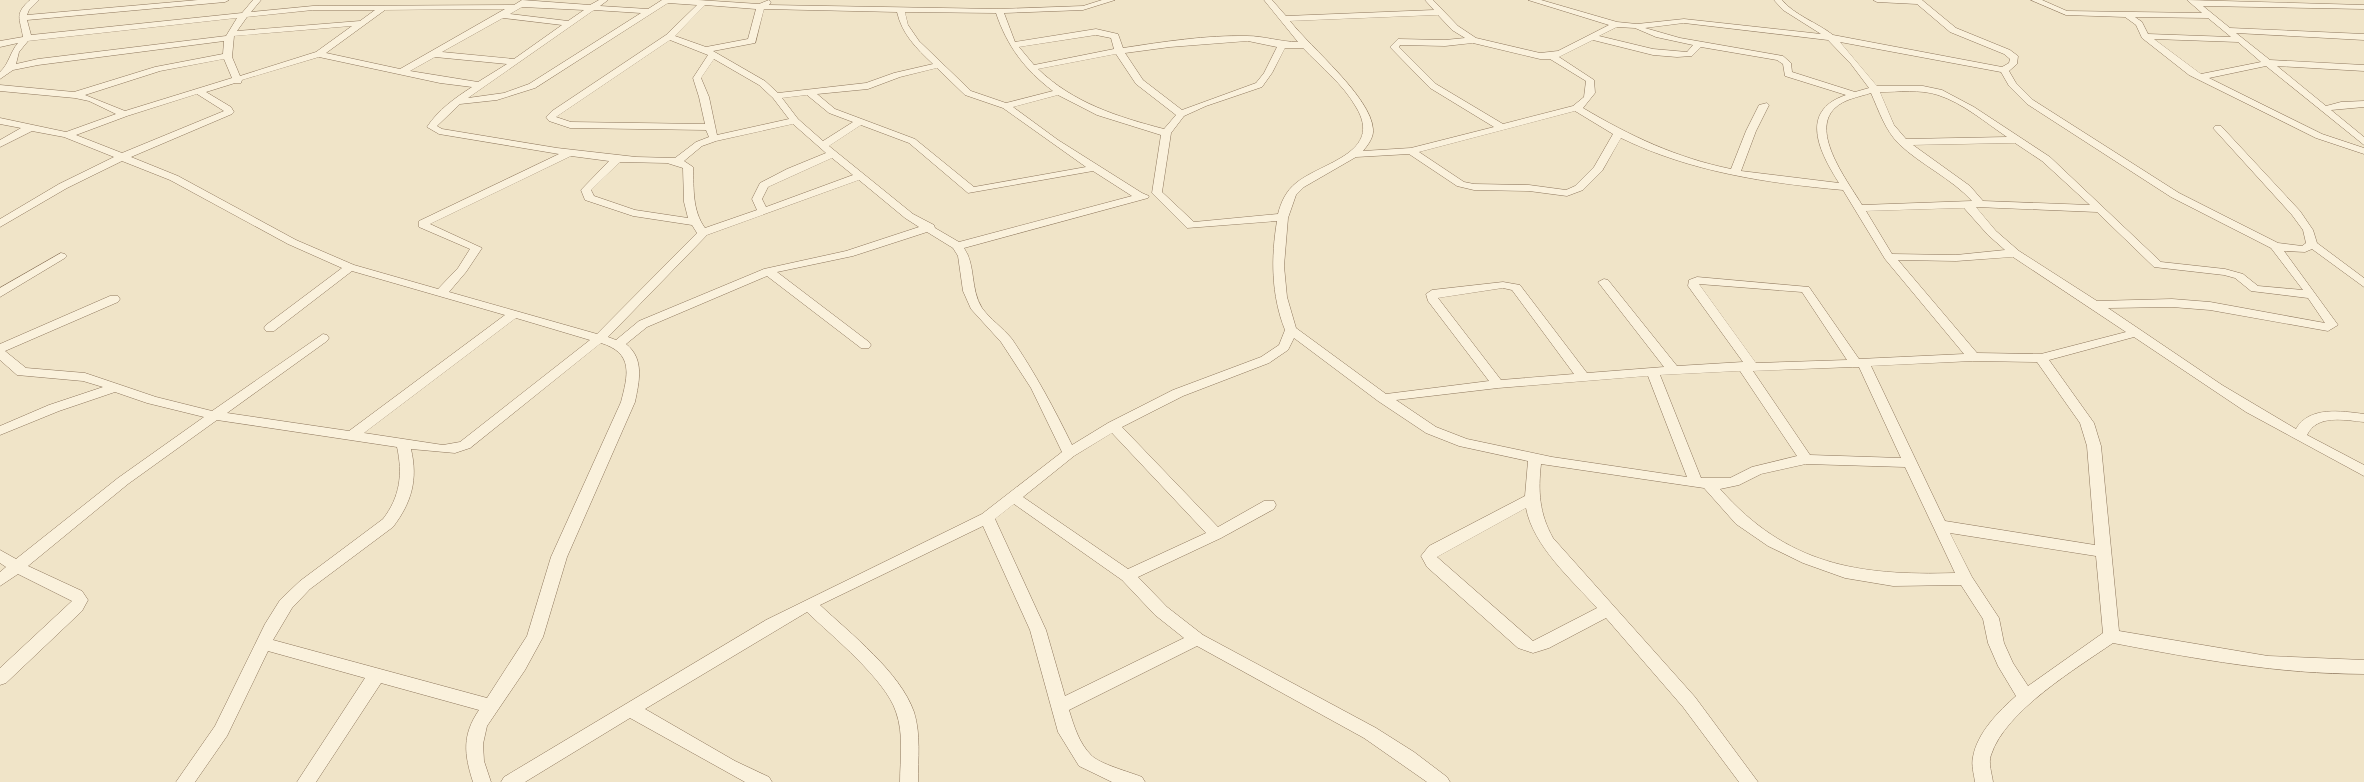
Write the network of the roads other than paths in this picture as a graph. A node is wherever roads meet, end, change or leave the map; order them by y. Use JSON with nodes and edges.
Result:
{"nodes":[{"id":1,"x":34,"y":0,"type":"edge"},
{"id":2,"x":225,"y":0,"type":"edge"},
{"id":3,"x":257,"y":0,"type":"edge"},
{"id":4,"x":324,"y":0,"type":"edge"},
{"id":5,"x":394,"y":0,"type":"edge"},
{"id":6,"x":460,"y":0,"type":"edge"},
{"id":7,"x":604,"y":0,"type":"edge"},
{"id":8,"x":667,"y":0,"type":"edge"},
{"id":9,"x":770,"y":0,"type":"edge"},
{"id":10,"x":872,"y":0,"type":"edge"},
{"id":11,"x":1111,"y":0,"type":"edge"},
{"id":12,"x":1268,"y":0,"type":"edge"},
{"id":13,"x":1429,"y":0,"type":"edge"},
{"id":14,"x":1532,"y":0,"type":"edge"},
{"id":15,"x":1778,"y":0,"type":"edge"},
{"id":16,"x":1877,"y":0,"type":"edge"},
{"id":17,"x":2035,"y":0,"type":"edge"},
{"id":18,"x":1918,"y":1,"type":"edge"},
{"id":19,"x":2192,"y":1,"type":"edge"},
{"id":20,"x":708,"y":3,"type":"edge"},
{"id":21,"x":521,"y":4,"type":"edge"},
{"id":22,"x":761,"y":6,"type":"junction"},
{"id":23,"x":2364,"y":7,"type":"edge"},
{"id":24,"x":313,"y":8,"type":"junction"},
{"id":25,"x":449,"y":8,"type":"junction"},
{"id":26,"x":591,"y":8,"type":"junction"},
{"id":27,"x":868,"y":8,"type":"junction"},
{"id":28,"x":382,"y":9,"type":"junction"},
{"id":29,"x":900,"y":9,"type":"junction"},
{"id":30,"x":648,"y":11,"type":"junction"},
{"id":31,"x":999,"y":11,"type":"junction"},
{"id":32,"x":1442,"y":12,"type":"junction"},
{"id":33,"x":245,"y":14,"type":"junction"},
{"id":34,"x":502,"y":15,"type":"junction"},
{"id":35,"x":2128,"y":15,"type":"junction"},
{"id":36,"x":2210,"y":16,"type":"junction"},
{"id":37,"x":22,"y":18,"type":"junction"},
{"id":38,"x":1284,"y":19,"type":"junction"},
{"id":39,"x":363,"y":23,"type":"junction"},
{"id":40,"x":570,"y":24,"type":"junction"},
{"id":41,"x":1616,"y":24,"type":"junction"},
{"id":42,"x":1636,"y":26,"type":"junction"},
{"id":43,"x":2227,"y":30,"type":"junction"},
{"id":44,"x":229,"y":36,"type":"junction"},
{"id":45,"x":2145,"y":36,"type":"junction"},
{"id":46,"x":27,"y":37,"type":"junction"},
{"id":47,"x":669,"y":37,"type":"junction"},
{"id":48,"x":1593,"y":37,"type":"junction"},
{"id":49,"x":1828,"y":37,"type":"junction"},
{"id":50,"x":2364,"y":37,"type":"edge"},
{"id":51,"x":1473,"y":40,"type":"junction"},
{"id":52,"x":2240,"y":40,"type":"junction"},
{"id":53,"x":1749,"y":41,"type":"junction"},
{"id":54,"x":1700,"y":43,"type":"junction"},
{"id":55,"x":0,"y":44,"type":"edge"},
{"id":56,"x":1012,"y":45,"type":"junction"},
{"id":57,"x":1282,"y":45,"type":"junction"},
{"id":58,"x":1305,"y":45,"type":"junction"},
{"id":59,"x":1118,"y":51,"type":"junction"},
{"id":60,"x":709,"y":53,"type":"junction"},
{"id":61,"x":319,"y":54,"type":"junction"},
{"id":62,"x":434,"y":54,"type":"junction"},
{"id":63,"x":226,"y":56,"type":"junction"},
{"id":64,"x":1552,"y":56,"type":"junction"},
{"id":65,"x":516,"y":62,"type":"junction"},
{"id":66,"x":2270,"y":63,"type":"junction"},
{"id":67,"x":938,"y":65,"type":"junction"},
{"id":68,"x":1032,"y":68,"type":"junction"},
{"id":69,"x":2364,"y":68,"type":"edge"},
{"id":70,"x":5,"y":70,"type":"edge"},
{"id":71,"x":2004,"y":70,"type":"junction"},
{"id":72,"x":403,"y":71,"type":"junction"},
{"id":73,"x":2201,"y":77,"type":"junction"},
{"id":74,"x":238,"y":81,"type":"junction"},
{"id":75,"x":480,"y":85,"type":"junction"},
{"id":76,"x":0,"y":88,"type":"edge"},
{"id":77,"x":1874,"y":89,"type":"junction"},
{"id":78,"x":200,"y":92,"type":"junction"},
{"id":79,"x":809,"y":92,"type":"junction"},
{"id":80,"x":1059,"y":92,"type":"junction"},
{"id":81,"x":75,"y":95,"type":"junction"},
{"id":82,"x":1854,"y":95,"type":"junction"},
{"id":83,"x":776,"y":96,"type":"junction"},
{"id":84,"x":2314,"y":100,"type":"junction"},
{"id":85,"x":459,"y":101,"type":"junction"},
{"id":86,"x":2364,"y":104,"type":"edge"},
{"id":87,"x":1764,"y":105,"type":"dead end"},
{"id":88,"x":2341,"y":105,"type":"junction"},
{"id":89,"x":1006,"y":106,"type":"junction"},
{"id":90,"x":1576,"y":108,"type":"junction"},
{"id":91,"x":2325,"y":109,"type":"junction"},
{"id":92,"x":124,"y":114,"type":"junction"},
{"id":93,"x":1181,"y":114,"type":"junction"},
{"id":94,"x":0,"y":121,"type":"edge"},
{"id":95,"x":795,"y":121,"type":"junction"},
{"id":96,"x":859,"y":122,"type":"junction"},
{"id":97,"x":31,"y":127,"type":"junction"},
{"id":98,"x":710,"y":127,"type":"junction"},
{"id":99,"x":1503,"y":128,"type":"junction"},
{"id":100,"x":2218,"y":128,"type":"dead end"},
{"id":101,"x":1166,"y":133,"type":"junction"},
{"id":102,"x":1619,"y":133,"type":"junction"},
{"id":103,"x":67,"y":135,"type":"junction"},
{"id":104,"x":712,"y":139,"type":"junction"},
{"id":105,"x":2020,"y":140,"type":"junction"},
{"id":106,"x":2363,"y":141,"type":"edge"},
{"id":107,"x":1903,"y":142,"type":"junction"},
{"id":108,"x":0,"y":144,"type":"edge"},
{"id":109,"x":823,"y":145,"type":"junction"},
{"id":110,"x":1411,"y":151,"type":"junction"},
{"id":111,"x":2364,"y":151,"type":"edge"},
{"id":112,"x":569,"y":153,"type":"junction"},
{"id":113,"x":833,"y":154,"type":"junction"},
{"id":114,"x":1357,"y":154,"type":"junction"},
{"id":115,"x":122,"y":157,"type":"junction"},
{"id":116,"x":617,"y":159,"type":"junction"},
{"id":117,"x":677,"y":161,"type":"junction"},
{"id":118,"x":1094,"y":168,"type":"junction"},
{"id":119,"x":1735,"y":172,"type":"junction"},
{"id":120,"x":860,"y":176,"type":"junction"},
{"id":121,"x":1846,"y":187,"type":"junction"},
{"id":122,"x":1157,"y":193,"type":"junction"},
{"id":123,"x":1140,"y":197,"type":"junction"},
{"id":124,"x":1967,"y":204,"type":"junction"},
{"id":125,"x":1980,"y":204,"type":"junction"},
{"id":126,"x":1859,"y":208,"type":"junction"},
{"id":127,"x":2100,"y":209,"type":"junction"},
{"id":128,"x":762,"y":210,"type":"junction"},
{"id":129,"x":1283,"y":217,"type":"junction"},
{"id":130,"x":694,"y":222,"type":"junction"},
{"id":131,"x":0,"y":224,"type":"edge"},
{"id":132,"x":930,"y":227,"type":"junction"},
{"id":133,"x":703,"y":233,"type":"junction"},
{"id":134,"x":2312,"y":244,"type":"junction"},
{"id":135,"x":957,"y":246,"type":"junction"},
{"id":136,"x":2275,"y":246,"type":"junction"},
{"id":137,"x":2015,"y":252,"type":"junction"},
{"id":138,"x":60,"y":256,"type":"dead end"},
{"id":139,"x":1889,"y":257,"type":"junction"},
{"id":140,"x":350,"y":267,"type":"junction"},
{"id":141,"x":768,"y":272,"type":"junction"},
{"id":142,"x":1604,"y":282,"type":"dead end"},
{"id":143,"x":2364,"y":284,"type":"edge"},
{"id":144,"x":0,"y":293,"type":"edge"},
{"id":145,"x":440,"y":294,"type":"junction"},
{"id":146,"x":2312,"y":294,"type":"junction"},
{"id":147,"x":114,"y":299,"type":"dead end"},
{"id":148,"x":2094,"y":306,"type":"junction"},
{"id":149,"x":514,"y":314,"type":"junction"},
{"id":150,"x":270,"y":328,"type":"dead end"},
{"id":151,"x":1291,"y":330,"type":"junction"},
{"id":152,"x":2136,"y":333,"type":"junction"},
{"id":153,"x":323,"y":338,"type":"dead end"},
{"id":154,"x":599,"y":339,"type":"junction"},
{"id":155,"x":618,"y":344,"type":"junction"},
{"id":156,"x":866,"y":345,"type":"dead end"},
{"id":157,"x":0,"y":349,"type":"edge"},
{"id":158,"x":0,"y":353,"type":"edge"},
{"id":159,"x":1973,"y":357,"type":"junction"},
{"id":160,"x":2041,"y":358,"type":"junction"},
{"id":161,"x":1859,"y":364,"type":"junction"},
{"id":162,"x":1748,"y":366,"type":"junction"},
{"id":163,"x":1673,"y":370,"type":"junction"},
{"id":164,"x":1653,"y":372,"type":"junction"},
{"id":165,"x":1582,"y":377,"type":"junction"},
{"id":166,"x":1498,"y":384,"type":"junction"},
{"id":167,"x":117,"y":387,"type":"junction"},
{"id":168,"x":1383,"y":398,"type":"junction"},
{"id":169,"x":217,"y":416,"type":"junction"},
{"id":170,"x":2364,"y":418,"type":"edge"},
{"id":171,"x":1113,"y":426,"type":"junction"},
{"id":172,"x":0,"y":431,"type":"edge"},
{"id":173,"x":352,"y":435,"type":"junction"},
{"id":174,"x":2300,"y":436,"type":"junction"},
{"id":175,"x":403,"y":443,"type":"junction"},
{"id":176,"x":1069,"y":453,"type":"junction"},
{"id":177,"x":1535,"y":458,"type":"junction"},
{"id":178,"x":1806,"y":459,"type":"junction"},
{"id":179,"x":1911,"y":463,"type":"junction"},
{"id":180,"x":2364,"y":471,"type":"edge"},
{"id":181,"x":1702,"y":483,"type":"junction"},
{"id":182,"x":1013,"y":497,"type":"junction"},
{"id":183,"x":1531,"y":499,"type":"junction"},
{"id":184,"x":1269,"y":505,"type":"dead end"},
{"id":185,"x":987,"y":518,"type":"junction"},
{"id":186,"x":1942,"y":526,"type":"junction"},
{"id":187,"x":1216,"y":534,"type":"junction"},
{"id":188,"x":2103,"y":552,"type":"junction"},
{"id":189,"x":0,"y":555,"type":"edge"},
{"id":190,"x":17,"y":567,"type":"junction"},
{"id":191,"x":1127,"y":576,"type":"junction"},
{"id":192,"x":1965,"y":579,"type":"junction"},
{"id":193,"x":0,"y":580,"type":"edge"},
{"id":194,"x":809,"y":604,"type":"junction"},
{"id":195,"x":1608,"y":610,"type":"junction"},
{"id":196,"x":2111,"y":636,"type":"junction"},
{"id":197,"x":1197,"y":639,"type":"junction"},
{"id":198,"x":264,"y":644,"type":"junction"},
{"id":199,"x":2364,"y":667,"type":"edge"},
{"id":200,"x":376,"y":676,"type":"junction"},
{"id":201,"x":0,"y":678,"type":"edge"},
{"id":202,"x":2026,"y":697,"type":"junction"},
{"id":203,"x":490,"y":706,"type":"junction"},
{"id":204,"x":1060,"y":707,"type":"junction"},
{"id":205,"x":629,"y":709,"type":"junction"},
{"id":206,"x":185,"y":782,"type":"edge"},
{"id":207,"x":306,"y":782,"type":"edge"},
{"id":208,"x":482,"y":782,"type":"edge"},
{"id":209,"x":510,"y":782,"type":"edge"},
{"id":210,"x":763,"y":782,"type":"edge"},
{"id":211,"x":909,"y":782,"type":"edge"},
{"id":212,"x":1136,"y":782,"type":"edge"},
{"id":213,"x":1441,"y":782,"type":"edge"},
{"id":214,"x":1749,"y":782,"type":"edge"},
{"id":215,"x":1984,"y":782,"type":"edge"}],
"edges":[{"from":1,"to":37,"type":"street"},
{"from":2,"to":37,"type":"street"},
{"from":3,"to":33,"type":"street"},
{"from":4,"to":24,"type":"street"},
{"from":5,"to":28,"type":"street"},
{"from":6,"to":25,"type":"street"},
{"from":7,"to":26,"type":"street"},
{"from":8,"to":20,"type":"street"},
{"from":8,"to":30,"type":"street"},
{"from":9,"to":22,"type":"street"},
{"from":10,"to":27,"type":"street"},
{"from":11,"to":31,"type":"street"},
{"from":12,"to":38,"type":"street"},
{"from":13,"to":32,"type":"street"},
{"from":14,"to":41,"type":"street"},
{"from":15,"to":49,"type":"street"},
{"from":16,"to":18,"type":"street"},
{"from":17,"to":35,"type":"street"},
{"from":18,"to":71,"type":"street"},
{"from":19,"to":23,"type":"street"},
{"from":19,"to":36,"type":"street"},
{"from":20,"to":22,"type":"street"},
{"from":20,"to":47,"type":"street"},
{"from":21,"to":25,"type":"street"},
{"from":21,"to":26,"type":"street"},
{"from":21,"to":34,"type":"street"},
{"from":22,"to":27,"type":"street"},
{"from":22,"to":60,"type":"street"},
{"from":24,"to":28,"type":"street"},
{"from":24,"to":33,"type":"street"},
{"from":25,"to":28,"type":"street"},
{"from":26,"to":30,"type":"street"},
{"from":26,"to":40,"type":"street"},
{"from":27,"to":29,"type":"street"},
{"from":28,"to":39,"type":"street"},
{"from":29,"to":31,"type":"street"},
{"from":29,"to":67,"type":"street"},
{"from":30,"to":85,"type":"street"},
{"from":31,"to":56,"type":"street"},
{"from":32,"to":38,"type":"street"},
{"from":32,"to":51,"type":"street"},
{"from":33,"to":44,"type":"street"},
{"from":33,"to":46,"type":"street"},
{"from":34,"to":40,"type":"street"},
{"from":34,"to":62,"type":"street"},
{"from":35,"to":36,"type":"street"},
{"from":35,"to":45,"type":"street"},
{"from":36,"to":43,"type":"street"},
{"from":37,"to":46,"type":"street"},
{"from":38,"to":58,"type":"street"},
{"from":39,"to":44,"type":"street"},
{"from":39,"to":61,"type":"street"},
{"from":40,"to":65,"type":"street"},
{"from":41,"to":42,"type":"street"},
{"from":41,"to":48,"type":"street"},
{"from":42,"to":53,"type":"street"},
{"from":42,"to":54,"type":"street"},
{"from":43,"to":50,"type":"street"},
{"from":43,"to":52,"type":"street"},
{"from":44,"to":63,"type":"street"},
{"from":44,"to":70,"type":"street"},
{"from":45,"to":52,"type":"street"},
{"from":45,"to":73,"type":"street"},
{"from":46,"to":55,"type":"street"},
{"from":46,"to":70,"type":"street"},
{"from":47,"to":60,"type":"street"},
{"from":47,"to":98,"type":"street"},
{"from":48,"to":54,"type":"street"},
{"from":48,"to":64,"type":"street"},
{"from":49,"to":53,"type":"street"},
{"from":49,"to":71,"type":"street"},
{"from":49,"to":77,"type":"street"},
{"from":51,"to":64,"type":"street"},
{"from":51,"to":99,"type":"street"},
{"from":52,"to":66,"type":"street"},
{"from":53,"to":54,"type":"street"},
{"from":53,"to":82,"type":"street"},
{"from":56,"to":59,"type":"street"},
{"from":56,"to":68,"type":"street"},
{"from":57,"to":58,"type":"street"},
{"from":57,"to":59,"type":"street"},
{"from":57,"to":93,"type":"street"},
{"from":58,"to":114,"type":"street"},
{"from":59,"to":68,"type":"street"},
{"from":59,"to":93,"type":"street"},
{"from":60,"to":83,"type":"street"},
{"from":60,"to":98,"type":"street"},
{"from":61,"to":72,"type":"street"},
{"from":61,"to":74,"type":"street"},
{"from":62,"to":65,"type":"street"},
{"from":62,"to":72,"type":"street"},
{"from":63,"to":74,"type":"street"},
{"from":63,"to":81,"type":"street"},
{"from":64,"to":90,"type":"street"},
{"from":65,"to":75,"type":"street"},
{"from":66,"to":69,"type":"street"},
{"from":66,"to":73,"type":"street"},
{"from":66,"to":84,"type":"street"},
{"from":67,"to":79,"type":"street"},
{"from":67,"to":89,"type":"street"},
{"from":68,"to":80,"type":"street"},
{"from":71,"to":136,"type":"street"},
{"from":72,"to":75,"type":"street"},
{"from":73,"to":111,"type":"street"},
{"from":74,"to":78,"type":"street"},
{"from":75,"to":85,"type":"street"},
{"from":76,"to":81,"type":"street"},
{"from":77,"to":82,"type":"street"},
{"from":77,"to":105,"type":"street"},
{"from":77,"to":107,"type":"street"},
{"from":78,"to":92,"type":"street"},
{"from":78,"to":115,"type":"street"},
{"from":79,"to":83,"type":"street"},
{"from":79,"to":96,"type":"street"},
{"from":80,"to":89,"type":"street"},
{"from":80,"to":101,"type":"street"},
{"from":81,"to":92,"type":"street"},
{"from":82,"to":121,"type":"street"},
{"from":83,"to":95,"type":"street"},
{"from":84,"to":88,"type":"street"},
{"from":84,"to":91,"type":"street"},
{"from":85,"to":112,"type":"street"},
{"from":86,"to":88,"type":"street"},
{"from":87,"to":119,"type":"street"},
{"from":88,"to":91,"type":"street"},
{"from":89,"to":118,"type":"street"},
{"from":90,"to":99,"type":"street"},
{"from":90,"to":102,"type":"street"},
{"from":91,"to":106,"type":"street"},
{"from":92,"to":103,"type":"street"},
{"from":93,"to":101,"type":"street"},
{"from":94,"to":97,"type":"street"},
{"from":95,"to":104,"type":"street"},
{"from":95,"to":109,"type":"street"},
{"from":96,"to":109,"type":"street"},
{"from":96,"to":118,"type":"street"},
{"from":97,"to":103,"type":"street"},
{"from":97,"to":108,"type":"street"},
{"from":98,"to":104,"type":"street"},
{"from":99,"to":110,"type":"street"},
{"from":100,"to":134,"type":"street"},
{"from":101,"to":122,"type":"street"},
{"from":102,"to":110,"type":"street"},
{"from":102,"to":119,"type":"street"},
{"from":103,"to":115,"type":"street"},
{"from":104,"to":117,"type":"street"},
{"from":105,"to":107,"type":"street"},
{"from":105,"to":127,"type":"street"},
{"from":107,"to":125,"type":"street"},
{"from":109,"to":113,"type":"street"},
{"from":110,"to":114,"type":"street"},
{"from":112,"to":116,"type":"street"},
{"from":112,"to":145,"type":"street"},
{"from":113,"to":120,"type":"street"},
{"from":113,"to":128,"type":"street"},
{"from":114,"to":129,"type":"street"},
{"from":115,"to":131,"type":"street"},
{"from":115,"to":140,"type":"street"},
{"from":116,"to":117,"type":"street"},
{"from":116,"to":130,"type":"street"},
{"from":117,"to":130,"type":"street"},
{"from":118,"to":123,"type":"street"},
{"from":119,"to":121,"type":"street"},
{"from":120,"to":128,"type":"street"},
{"from":120,"to":132,"type":"street"},
{"from":121,"to":126,"type":"street"},
{"from":122,"to":123,"type":"street"},
{"from":122,"to":129,"type":"street"},
{"from":123,"to":135,"type":"street"},
{"from":124,"to":125,"type":"street"},
{"from":124,"to":126,"type":"street"},
{"from":124,"to":137,"type":"street"},
{"from":125,"to":127,"type":"street"},
{"from":126,"to":139,"type":"street"},
{"from":127,"to":146,"type":"street"},
{"from":128,"to":133,"type":"street"},
{"from":129,"to":151,"type":"street"},
{"from":130,"to":133,"type":"street"},
{"from":132,"to":135,"type":"street"},
{"from":132,"to":141,"type":"street"},
{"from":133,"to":154,"type":"street"},
{"from":134,"to":136,"type":"street"},
{"from":134,"to":143,"type":"street"},
{"from":135,"to":176,"type":"street"},
{"from":136,"to":146,"type":"street"},
{"from":137,"to":139,"type":"street"},
{"from":137,"to":148,"type":"street"},
{"from":138,"to":144,"type":"street"},
{"from":139,"to":159,"type":"street"},
{"from":140,"to":145,"type":"street"},
{"from":140,"to":150,"type":"street"},
{"from":141,"to":155,"type":"street"},
{"from":141,"to":156,"type":"street"},
{"from":142,"to":163,"type":"street"},
{"from":145,"to":149,"type":"street"},
{"from":146,"to":148,"type":"street"},
{"from":147,"to":157,"type":"street"},
{"from":148,"to":152,"type":"street"},
{"from":149,"to":154,"type":"street"},
{"from":149,"to":173,"type":"street"},
{"from":151,"to":168,"type":"street"},
{"from":151,"to":171,"type":"street"},
{"from":152,"to":160,"type":"street"},
{"from":152,"to":174,"type":"street"},
{"from":153,"to":169,"type":"street"},
{"from":154,"to":155,"type":"street"},
{"from":154,"to":175,"type":"street"},
{"from":155,"to":203,"type":"street"},
{"from":158,"to":167,"type":"street"},
{"from":159,"to":160,"type":"street"},
{"from":159,"to":161,"type":"street"},
{"from":160,"to":188,"type":"street"},
{"from":161,"to":162,"type":"street"},
{"from":161,"to":162,"type":"street"},
{"from":161,"to":179,"type":"street"},
{"from":162,"to":163,"type":"street"},
{"from":162,"to":178,"type":"street"},
{"from":163,"to":164,"type":"street"},
{"from":164,"to":165,"type":"street"},
{"from":164,"to":181,"type":"street"},
{"from":165,"to":166,"type":"street"},
{"from":165,"to":166,"type":"street"},
{"from":166,"to":168,"type":"street"},
{"from":167,"to":169,"type":"street"},
{"from":167,"to":172,"type":"street"},
{"from":168,"to":177,"type":"street"},
{"from":169,"to":173,"type":"street"},
{"from":169,"to":190,"type":"street"},
{"from":170,"to":174,"type":"street"},
{"from":171,"to":176,"type":"street"},
{"from":171,"to":187,"type":"street"},
{"from":173,"to":175,"type":"street"},
{"from":174,"to":180,"type":"street"},
{"from":175,"to":198,"type":"street"},
{"from":176,"to":182,"type":"street"},
{"from":177,"to":181,"type":"street"},
{"from":177,"to":183,"type":"street"},
{"from":178,"to":179,"type":"street"},
{"from":178,"to":181,"type":"street"},
{"from":179,"to":186,"type":"street"},
{"from":181,"to":192,"type":"street"},
{"from":182,"to":185,"type":"street"},
{"from":182,"to":191,"type":"street"},
{"from":183,"to":195,"type":"street"},
{"from":183,"to":195,"type":"street"},
{"from":184,"to":187,"type":"street"},
{"from":185,"to":194,"type":"street"},
{"from":185,"to":204,"type":"street"},
{"from":186,"to":188,"type":"street"},
{"from":186,"to":192,"type":"street"},
{"from":187,"to":191,"type":"street"},
{"from":188,"to":196,"type":"street"},
{"from":189,"to":190,"type":"street"},
{"from":190,"to":193,"type":"street"},
{"from":190,"to":201,"type":"street"},
{"from":191,"to":197,"type":"street"},
{"from":192,"to":202,"type":"street"},
{"from":194,"to":205,"type":"street"},
{"from":194,"to":211,"type":"street"},
{"from":195,"to":214,"type":"street"},
{"from":196,"to":199,"type":"street"},
{"from":196,"to":202,"type":"street"},
{"from":197,"to":204,"type":"street"},
{"from":197,"to":213,"type":"street"},
{"from":198,"to":200,"type":"street"},
{"from":198,"to":206,"type":"street"},
{"from":200,"to":203,"type":"street"},
{"from":200,"to":207,"type":"street"},
{"from":202,"to":215,"type":"street"},
{"from":203,"to":208,"type":"street"},
{"from":204,"to":212,"type":"street"},
{"from":205,"to":209,"type":"street"},
{"from":205,"to":210,"type":"street"}]}
